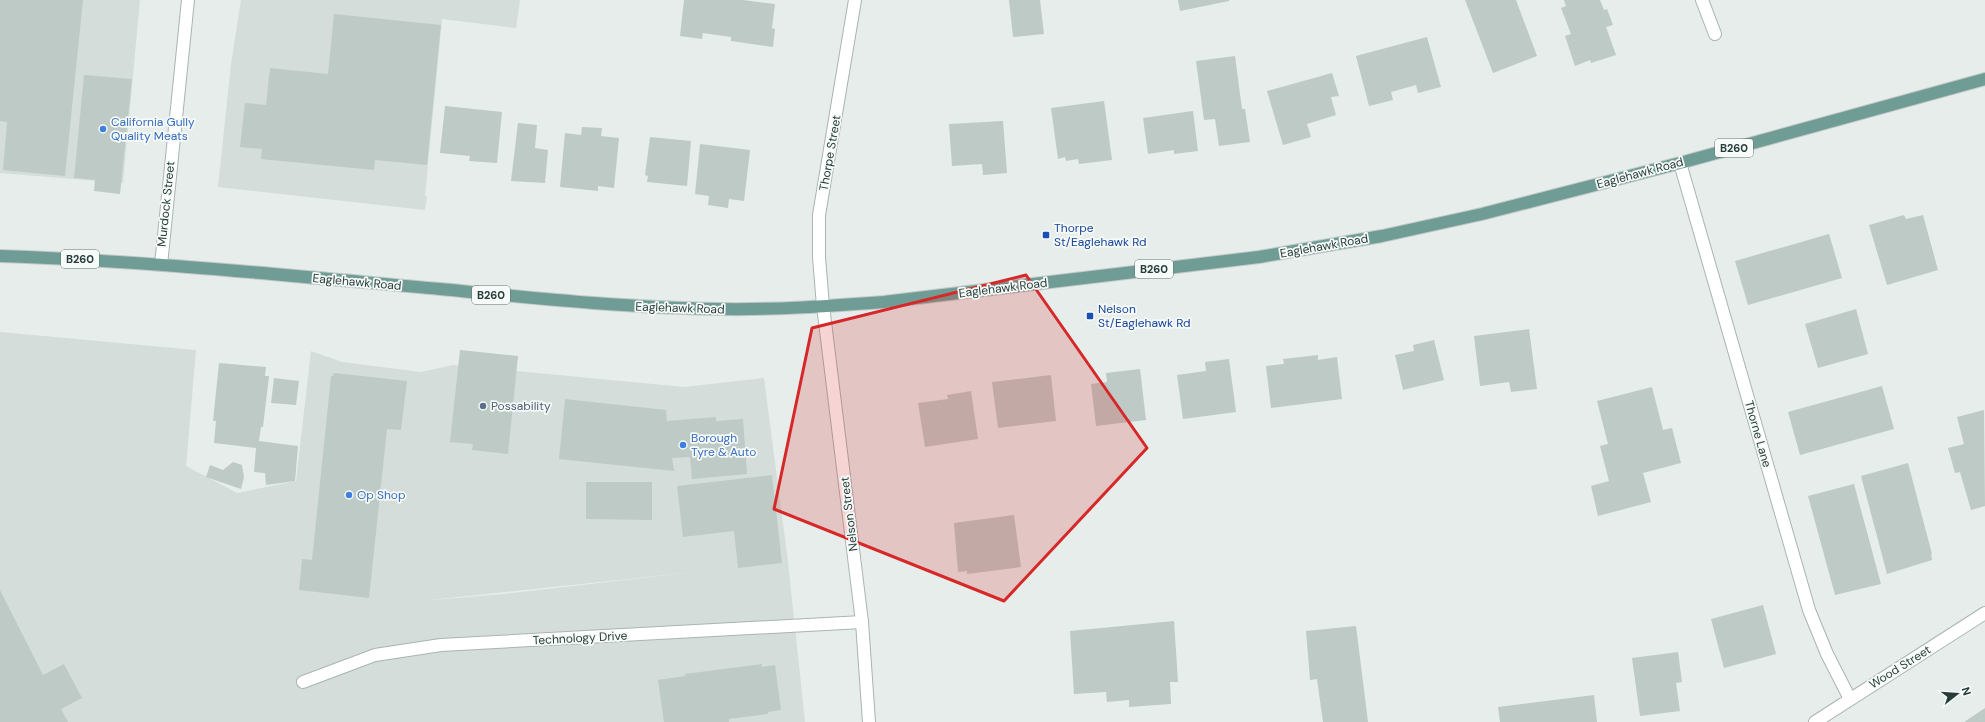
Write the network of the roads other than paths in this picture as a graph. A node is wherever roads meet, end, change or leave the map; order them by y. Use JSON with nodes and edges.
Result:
{"nodes":[{"id":1,"x":188,"y":0,"type":"edge"},
{"id":2,"x":855,"y":0,"type":"edge"},
{"id":3,"x":1702,"y":0,"type":"edge"},
{"id":4,"x":1715,"y":34,"type":"dead end"},
{"id":5,"x":1985,"y":79,"type":"edge"},
{"id":6,"x":1680,"y":163,"type":"junction"},
{"id":7,"x":0,"y":256,"type":"edge"},
{"id":8,"x":161,"y":265,"type":"junction"},
{"id":9,"x":823,"y":306,"type":"junction"},
{"id":10,"x":1985,"y":613,"type":"edge"},
{"id":11,"x":862,"y":622,"type":"junction"},
{"id":12,"x":303,"y":682,"type":"dead end"},
{"id":13,"x":1850,"y":699,"type":"junction"},
{"id":14,"x":869,"y":722,"type":"edge"},
{"id":15,"x":1815,"y":722,"type":"edge"}],
"edges":[{"from":1,"to":8,"type":"street","name":"Murdock Street"},
{"from":2,"to":9,"type":"street","name":"Thorpe Street"},
{"from":3,"to":4,"type":"street"},
{"from":5,"to":6,"type":"main road","name":"Eaglehawk Road","number":"B260"},
{"from":6,"to":9,"type":"main road","name":"Eaglehawk Road","number":"B260"},
{"from":6,"to":13,"type":"street","name":"Thorne Lane"},
{"from":7,"to":8,"type":"main road","name":"Eaglehawk Road","number":"B260"},
{"from":8,"to":9,"type":"main road","name":"Eaglehawk Road","number":"B260"},
{"from":9,"to":11,"type":"street","name":"Nelson Street"},
{"from":10,"to":13,"type":"street","name":"Wood Street"},
{"from":11,"to":12,"type":"street","name":"Technology Drive"},
{"from":11,"to":14,"type":"street","name":"Nelson Street"},
{"from":13,"to":15,"type":"street","name":"Wood Street"}]}
